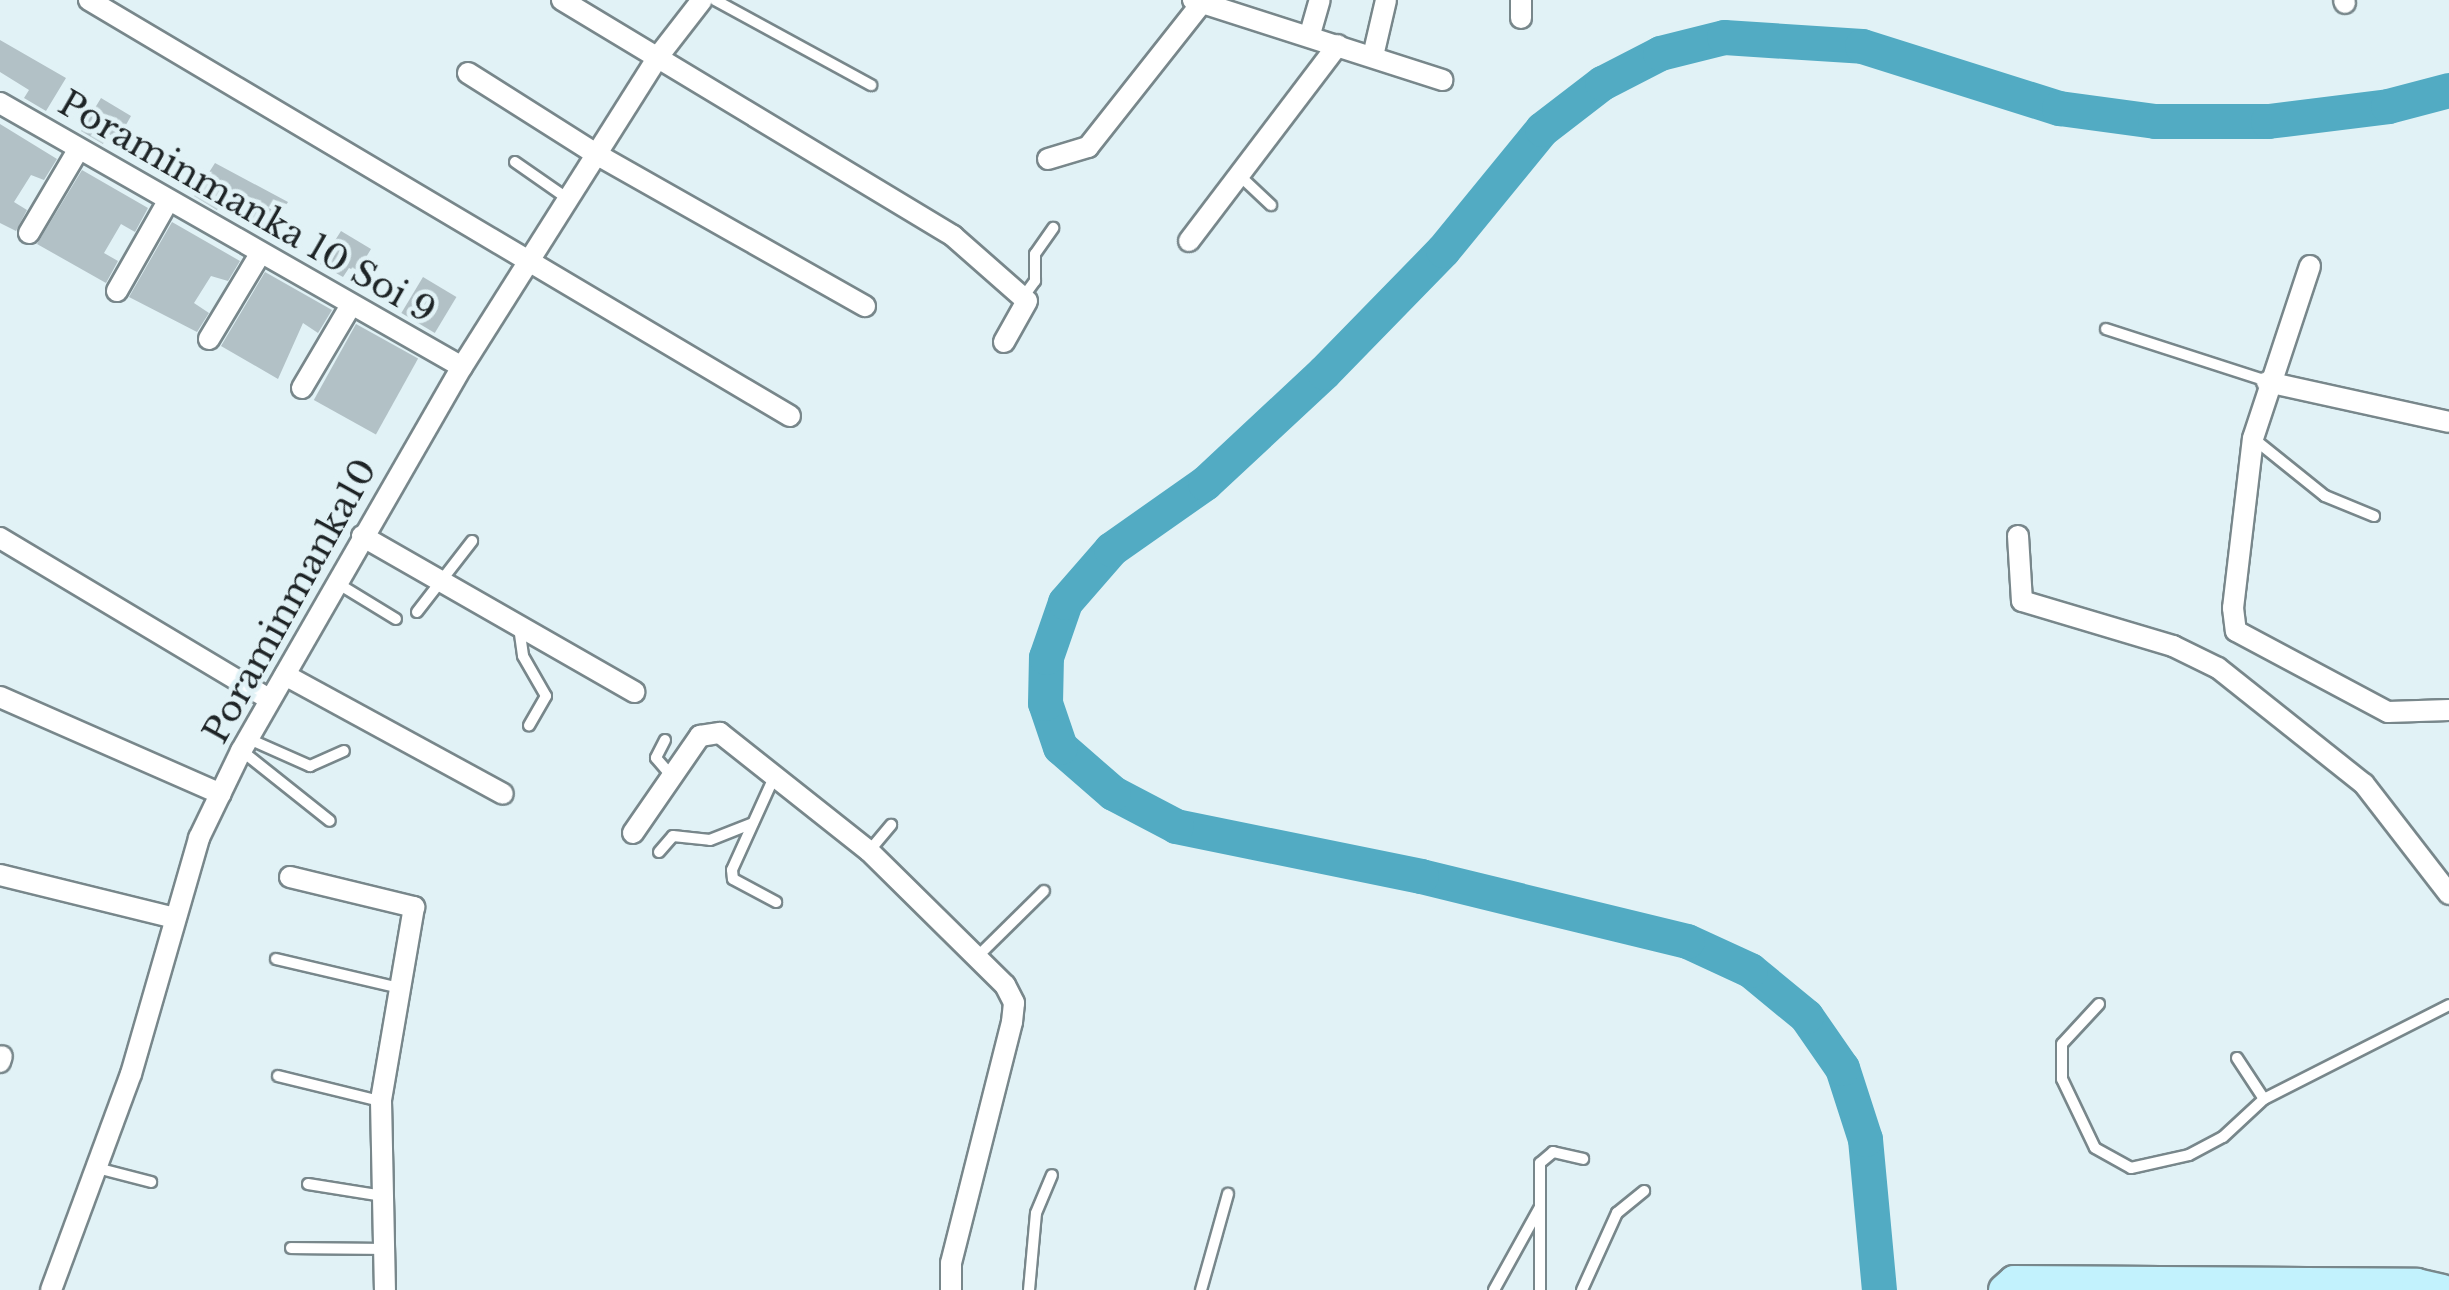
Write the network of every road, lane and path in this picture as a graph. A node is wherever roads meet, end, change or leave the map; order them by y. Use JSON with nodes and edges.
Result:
{"nodes":[{"id":1,"x":89,"y":0,"type":"edge"},
{"id":2,"x":562,"y":0,"type":"edge"},
{"id":3,"x":704,"y":0,"type":"edge"},
{"id":4,"x":1320,"y":0,"type":"edge"},
{"id":5,"x":1386,"y":0,"type":"edge"},
{"id":6,"x":1200,"y":1,"type":"edge"},
{"id":7,"x":1310,"y":34,"type":"junction"},
{"id":8,"x":1338,"y":46,"type":"junction"},
{"id":9,"x":1374,"y":56,"type":"junction"},
{"id":10,"x":657,"y":58,"type":"junction"},
{"id":11,"x":468,"y":72,"type":"dead end"},
{"id":12,"x":1442,"y":80,"type":"dead end"},
{"id":13,"x":871,"y":85,"type":"dead end"},
{"id":14,"x":0,"y":103,"type":"edge"},
{"id":15,"x":78,"y":150,"type":"junction"},
{"id":16,"x":596,"y":154,"type":"junction"},
{"id":17,"x":1048,"y":159,"type":"dead end"},
{"id":18,"x":514,"y":162,"type":"dead end"},
{"id":19,"x":1238,"y":174,"type":"junction"},
{"id":20,"x":568,"y":198,"type":"junction"},
{"id":21,"x":167,"y":202,"type":"junction"},
{"id":22,"x":1271,"y":205,"type":"dead end"},
{"id":23,"x":1053,"y":228,"type":"dead end"},
{"id":24,"x":29,"y":233,"type":"dead end"},
{"id":25,"x":1189,"y":241,"type":"dead end"},
{"id":26,"x":260,"y":254,"type":"junction"},
{"id":27,"x":529,"y":260,"type":"junction"},
{"id":28,"x":2310,"y":266,"type":"dead end"},
{"id":29,"x":117,"y":291,"type":"dead end"},
{"id":30,"x":1024,"y":296,"type":"junction"},
{"id":31,"x":351,"y":305,"type":"junction"},
{"id":32,"x":864,"y":306,"type":"dead end"},
{"id":33,"x":2106,"y":329,"type":"dead end"},
{"id":34,"x":209,"y":338,"type":"dead end"},
{"id":35,"x":1004,"y":342,"type":"dead end"},
{"id":36,"x":462,"y":367,"type":"junction"},
{"id":37,"x":2268,"y":382,"type":"junction"},
{"id":38,"x":302,"y":388,"type":"dead end"},
{"id":39,"x":790,"y":416,"type":"dead end"},
{"id":40,"x":2449,"y":422,"type":"edge"},
{"id":41,"x":2253,"y":438,"type":"junction"},
{"id":42,"x":2374,"y":516,"type":"dead end"},
{"id":43,"x":362,"y":536,"type":"junction"},
{"id":44,"x":2018,"y":536,"type":"dead end"},
{"id":45,"x":0,"y":538,"type":"edge"},
{"id":46,"x":472,"y":542,"type":"dead end"},
{"id":47,"x":439,"y":580,"type":"junction"},
{"id":48,"x":336,"y":583,"type":"junction"},
{"id":49,"x":417,"y":612,"type":"dead end"},
{"id":50,"x":396,"y":619,"type":"dead end"},
{"id":51,"x":519,"y":626,"type":"junction"},
{"id":52,"x":286,"y":675,"type":"junction"},
{"id":53,"x":634,"y":692,"type":"dead end"},
{"id":54,"x":0,"y":697,"type":"edge"},
{"id":55,"x":270,"y":699,"type":"junction"},
{"id":56,"x":2449,"y":710,"type":"edge"},
{"id":57,"x":530,"y":725,"type":"dead end"},
{"id":58,"x":665,"y":740,"type":"dead end"},
{"id":59,"x":244,"y":744,"type":"junction"},
{"id":60,"x":344,"y":751,"type":"dead end"},
{"id":61,"x":776,"y":774,"type":"junction"},
{"id":62,"x":672,"y":776,"type":"junction"},
{"id":63,"x":221,"y":794,"type":"junction"},
{"id":64,"x":504,"y":794,"type":"dead end"},
{"id":65,"x":330,"y":821,"type":"dead end"},
{"id":66,"x":754,"y":822,"type":"junction"},
{"id":67,"x":891,"y":825,"type":"dead end"},
{"id":68,"x":632,"y":833,"type":"dead end"},
{"id":69,"x":869,"y":851,"type":"junction"},
{"id":70,"x":659,"y":852,"type":"dead end"},
{"id":71,"x":0,"y":875,"type":"edge"},
{"id":72,"x":290,"y":877,"type":"dead end"},
{"id":73,"x":1044,"y":891,"type":"dead end"},
{"id":74,"x":2449,"y":894,"type":"edge"},
{"id":75,"x":776,"y":902,"type":"dead end"},
{"id":76,"x":175,"y":918,"type":"junction"},
{"id":77,"x":976,"y":958,"type":"junction"},
{"id":78,"x":276,"y":959,"type":"dead end"},
{"id":79,"x":396,"y":987,"type":"junction"},
{"id":80,"x":2099,"y":1004,"type":"dead end"},
{"id":81,"x":2449,"y":1005,"type":"edge"},
{"id":82,"x":2237,"y":1058,"type":"dead end"},
{"id":83,"x":278,"y":1076,"type":"dead end"},
{"id":84,"x":2264,"y":1099,"type":"junction"},
{"id":85,"x":381,"y":1101,"type":"junction"},
{"id":86,"x":1583,"y":1158,"type":"dead end"},
{"id":87,"x":96,"y":1168,"type":"junction"},
{"id":88,"x":1052,"y":1176,"type":"dead end"},
{"id":89,"x":150,"y":1182,"type":"dead end"},
{"id":90,"x":308,"y":1184,"type":"dead end"},
{"id":91,"x":1644,"y":1191,"type":"dead end"},
{"id":92,"x":1228,"y":1194,"type":"dead end"},
{"id":93,"x":382,"y":1196,"type":"junction"},
{"id":94,"x":1541,"y":1206,"type":"junction"},
{"id":95,"x":291,"y":1248,"type":"dead end"},
{"id":96,"x":384,"y":1249,"type":"junction"},
{"id":97,"x":51,"y":1290,"type":"edge"},
{"id":98,"x":385,"y":1290,"type":"edge"},
{"id":99,"x":952,"y":1290,"type":"edge"},
{"id":100,"x":1030,"y":1290,"type":"edge"},
{"id":101,"x":1201,"y":1290,"type":"edge"},
{"id":102,"x":1494,"y":1290,"type":"edge"},
{"id":103,"x":1540,"y":1290,"type":"edge"},
{"id":104,"x":1582,"y":1290,"type":"edge"},
{"id":105,"x":2004,"y":1290,"type":"edge"},
{"id":106,"x":2442,"y":1290,"type":"edge"}],
"edges":[{"from":1,"to":27,"type":"street"},
{"from":2,"to":10,"type":"street"},
{"from":3,"to":10,"type":"street","name":"Poraminmanka10"},
{"from":3,"to":13,"type":"lane"},
{"from":4,"to":7,"type":"street"},
{"from":5,"to":9,"type":"street"},
{"from":6,"to":7,"type":"street"},
{"from":6,"to":17,"type":"street"},
{"from":7,"to":8,"type":"street"},
{"from":8,"to":9,"type":"street"},
{"from":8,"to":19,"type":"street"},
{"from":9,"to":12,"type":"street"},
{"from":10,"to":16,"type":"street","name":"Poraminmanka10"},
{"from":10,"to":30,"type":"street"},
{"from":11,"to":16,"type":"street"},
{"from":14,"to":15,"type":"street","name":"Poraminmanka 10 Soi 9"},
{"from":15,"to":21,"type":"street","name":"Poraminmanka 10 Soi 9"},
{"from":15,"to":24,"type":"street"},
{"from":16,"to":20,"type":"street","name":"Poraminmanka10"},
{"from":16,"to":32,"type":"street"},
{"from":18,"to":20,"type":"lane"},
{"from":19,"to":22,"type":"lane"},
{"from":19,"to":25,"type":"street"},
{"from":20,"to":27,"type":"street","name":"Poraminmanka10"},
{"from":21,"to":26,"type":"street","name":"Poraminmanka 10 Soi 9"},
{"from":21,"to":29,"type":"street"},
{"from":23,"to":30,"type":"lane"},
{"from":26,"to":31,"type":"street","name":"Poraminmanka 10 Soi 9"},
{"from":26,"to":34,"type":"street"},
{"from":27,"to":36,"type":"street","name":"Poraminmanka10"},
{"from":27,"to":39,"type":"street"},
{"from":28,"to":37,"type":"street"},
{"from":30,"to":35,"type":"street"},
{"from":31,"to":36,"type":"street","name":"Poraminmanka 10 Soi 9"},
{"from":31,"to":38,"type":"street"},
{"from":33,"to":37,"type":"lane"},
{"from":36,"to":43,"type":"street","name":"Poraminmanka10"},
{"from":37,"to":40,"type":"street"},
{"from":37,"to":41,"type":"street"},
{"from":41,"to":42,"type":"lane"},
{"from":41,"to":56,"type":"street"},
{"from":43,"to":47,"type":"street"},
{"from":43,"to":48,"type":"street","name":"Poraminmanka10"},
{"from":44,"to":74,"type":"street"},
{"from":45,"to":55,"type":"street"},
{"from":46,"to":47,"type":"lane"},
{"from":47,"to":49,"type":"lane"},
{"from":47,"to":51,"type":"street"},
{"from":48,"to":50,"type":"lane"},
{"from":48,"to":52,"type":"street","name":"Poraminmanka10"},
{"from":51,"to":53,"type":"street"},
{"from":51,"to":57,"type":"lane"},
{"from":52,"to":55,"type":"street","name":"Poraminmanka10"},
{"from":52,"to":64,"type":"street"},
{"from":54,"to":63,"type":"street"},
{"from":55,"to":59,"type":"street","name":"Poraminmanka10"},
{"from":58,"to":62,"type":"lane"},
{"from":59,"to":60,"type":"lane"},
{"from":59,"to":63,"type":"street","name":"Poraminmanka10"},
{"from":59,"to":65,"type":"lane"},
{"from":61,"to":62,"type":"street"},
{"from":61,"to":66,"type":"lane"},
{"from":61,"to":69,"type":"street"},
{"from":62,"to":68,"type":"street"},
{"from":63,"to":76,"type":"street","name":"Poraminmanka10"},
{"from":66,"to":70,"type":"lane"},
{"from":66,"to":75,"type":"lane"},
{"from":67,"to":69,"type":"lane"},
{"from":69,"to":77,"type":"street"},
{"from":71,"to":76,"type":"street"},
{"from":72,"to":79,"type":"street"},
{"from":73,"to":77,"type":"lane"},
{"from":76,"to":87,"type":"street","name":"Poraminmanka10"},
{"from":77,"to":99,"type":"street"},
{"from":78,"to":79,"type":"lane"},
{"from":79,"to":85,"type":"street"},
{"from":80,"to":84,"type":"lane"},
{"from":81,"to":84,"type":"lane"},
{"from":82,"to":84,"type":"lane"},
{"from":83,"to":85,"type":"lane"},
{"from":85,"to":93,"type":"street"},
{"from":86,"to":94,"type":"lane"},
{"from":87,"to":89,"type":"lane"},
{"from":87,"to":97,"type":"street","name":"Poraminmanka10"},
{"from":88,"to":100,"type":"lane"},
{"from":90,"to":93,"type":"lane"},
{"from":91,"to":104,"type":"lane"},
{"from":92,"to":101,"type":"lane"},
{"from":93,"to":96,"type":"street"},
{"from":94,"to":102,"type":"lane"},
{"from":94,"to":103,"type":"lane"},
{"from":95,"to":96,"type":"lane"},
{"from":96,"to":98,"type":"street"},
{"from":105,"to":106,"type":"main road"}]}
